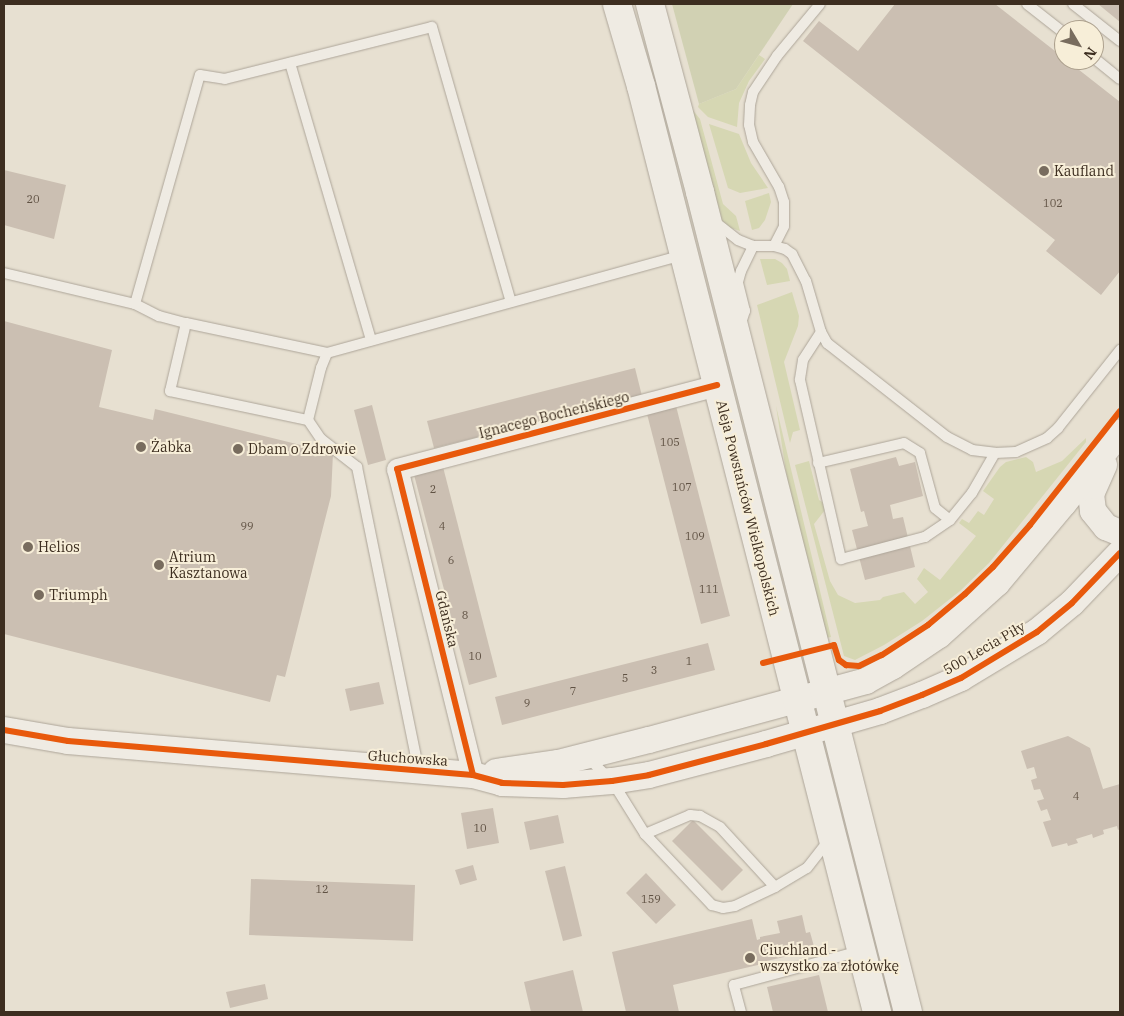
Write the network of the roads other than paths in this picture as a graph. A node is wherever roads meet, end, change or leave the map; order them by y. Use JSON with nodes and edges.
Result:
{"nodes":[{"id":1,"x":617,"y":4,"type":"edge"},
{"id":2,"x":650,"y":4,"type":"edge"},
{"id":3,"x":820,"y":4,"type":"edge"},
{"id":4,"x":1027,"y":4,"type":"edge"},
{"id":5,"x":1073,"y":4,"type":"edge"},
{"id":6,"x":1054,"y":26,"type":"edge"},
{"id":7,"x":1120,"y":40,"type":"edge"},
{"id":8,"x":290,"y":63,"type":"junction"},
{"id":9,"x":1104,"y":66,"type":"edge"},
{"id":10,"x":1120,"y":79,"type":"edge"},
{"id":11,"x":704,"y":206,"type":"junction"},
{"id":12,"x":753,"y":246,"type":"junction"},
{"id":13,"x":774,"y":246,"type":"junction"},
{"id":14,"x":684,"y":255,"type":"junction"},
{"id":15,"x":4,"y":273,"type":"edge"},
{"id":16,"x":511,"y":302,"type":"junction"},
{"id":17,"x":136,"y":304,"type":"junction"},
{"id":18,"x":186,"y":323,"type":"junction"},
{"id":19,"x":821,"y":332,"type":"junction"},
{"id":20,"x":737,"y":339,"type":"junction"},
{"id":21,"x":371,"y":340,"type":"junction"},
{"id":22,"x":1120,"y":350,"type":"edge"},
{"id":23,"x":326,"y":353,"type":"junction"},
{"id":24,"x":717,"y":385,"type":"junction"},
{"id":25,"x":308,"y":420,"type":"junction"},
{"id":26,"x":1120,"y":432,"type":"edge"},
{"id":27,"x":994,"y":454,"type":"junction"},
{"id":28,"x":818,"y":463,"type":"junction"},
{"id":29,"x":397,"y":468,"type":"joint"},
{"id":30,"x":950,"y":520,"type":"junction"},
{"id":31,"x":1120,"y":533,"type":"edge"},
{"id":32,"x":1120,"y":553,"type":"edge"},
{"id":33,"x":827,"y":692,"type":"junction"},
{"id":34,"x":796,"y":700,"type":"junction"},
{"id":35,"x":836,"y":724,"type":"junction"},
{"id":36,"x":4,"y":730,"type":"edge"},
{"id":37,"x":805,"y":732,"type":"junction"},
{"id":38,"x":68,"y":741,"type":"junction"},
{"id":39,"x":4,"y":745,"type":"edge"},
{"id":40,"x":586,"y":756,"type":"junction"},
{"id":41,"x":419,"y":772,"type":"junction"},
{"id":42,"x":473,"y":775,"type":"junction"},
{"id":43,"x":612,"y":781,"type":"junction"},
{"id":44,"x":645,"y":834,"type":"junction"},
{"id":45,"x":831,"y":836,"type":"junction"},
{"id":46,"x":775,"y":887,"type":"junction"},
{"id":47,"x":861,"y":951,"type":"junction"},
{"id":48,"x":740,"y":1012,"type":"edge"},
{"id":49,"x":876,"y":1012,"type":"edge"},
{"id":50,"x":908,"y":1012,"type":"edge"}],
"edges":[{"from":1,"to":14,"type":"main road","name":"Aleja Powstańców Wielkopolskich"},
{"from":2,"to":11,"type":"main road"},
{"from":3,"to":13,"type":"lane"},
{"from":4,"to":6,"type":"lane"},
{"from":5,"to":7,"type":"lane"},
{"from":8,"to":16,"type":"lane"},
{"from":8,"to":17,"type":"lane"},
{"from":8,"to":21,"type":"lane"},
{"from":9,"to":10,"type":"lane"},
{"from":11,"to":12,"type":"lane"},
{"from":11,"to":20,"type":"main road"},
{"from":12,"to":13,"type":"lane"},
{"from":12,"to":20,"type":"lane"},
{"from":13,"to":19,"type":"lane"},
{"from":14,"to":16,"type":"lane"},
{"from":14,"to":24,"type":"main road","name":"Aleja Powstańców Wielkopolskich"},
{"from":15,"to":17,"type":"lane"},
{"from":16,"to":21,"type":"lane"},
{"from":17,"to":18,"type":"lane"},
{"from":18,"to":23,"type":"lane"},
{"from":18,"to":25,"type":"lane"},
{"from":19,"to":27,"type":"lane"},
{"from":19,"to":28,"type":"lane"},
{"from":20,"to":33,"type":"main road"},
{"from":21,"to":23,"type":"lane"},
{"from":22,"to":27,"type":"lane"},
{"from":23,"to":25,"type":"lane"},
{"from":24,"to":29,"type":"street","name":"Ignacego Bocheńskiego"},
{"from":24,"to":34,"type":"main road","name":"Aleja Powstańców Wielkopolskich"},
{"from":25,"to":41,"type":"lane"},
{"from":26,"to":31,"type":"street"},
{"from":26,"to":33,"type":"street"},
{"from":27,"to":30,"type":"lane"},
{"from":28,"to":30,"type":"lane"},
{"from":28,"to":30,"type":"lane"},
{"from":29,"to":42,"type":"street","name":"Gdańska"},
{"from":32,"to":35,"type":"street","name":"500 Lecia Piły"},
{"from":33,"to":34,"type":"street","name":"Głuchowska"},
{"from":33,"to":35,"type":"main road"},
{"from":34,"to":37,"type":"main road","name":"Aleja Powstańców Wielkopolskich"},
{"from":34,"to":40,"type":"street","name":"Głuchowska"},
{"from":35,"to":37,"type":"street","name":"500 Lecia Piły"},
{"from":35,"to":50,"type":"main road"},
{"from":36,"to":38,"type":"street","name":"Głuchowska"},
{"from":37,"to":43,"type":"street","name":"Głuchowska"},
{"from":37,"to":45,"type":"main road","name":"Aleja Powstańców Wielkopolskich"},
{"from":38,"to":39,"type":"street","name":"Głuchowska"},
{"from":38,"to":41,"type":"street","name":"Głuchowska"},
{"from":40,"to":42,"type":"street","name":"Głuchowska"},
{"from":40,"to":43,"type":"lane"},
{"from":41,"to":42,"type":"street","name":"Głuchowska"},
{"from":42,"to":43,"type":"street","name":"Głuchowska"},
{"from":43,"to":44,"type":"lane"},
{"from":44,"to":46,"type":"lane"},
{"from":44,"to":46,"type":"lane"},
{"from":45,"to":46,"type":"lane"},
{"from":45,"to":47,"type":"main road","name":"Aleja Powstańców Wielkopolskich"},
{"from":47,"to":48,"type":"lane"},
{"from":47,"to":49,"type":"main road","name":"Aleja Powstańców Wielkopolskich"}]}
